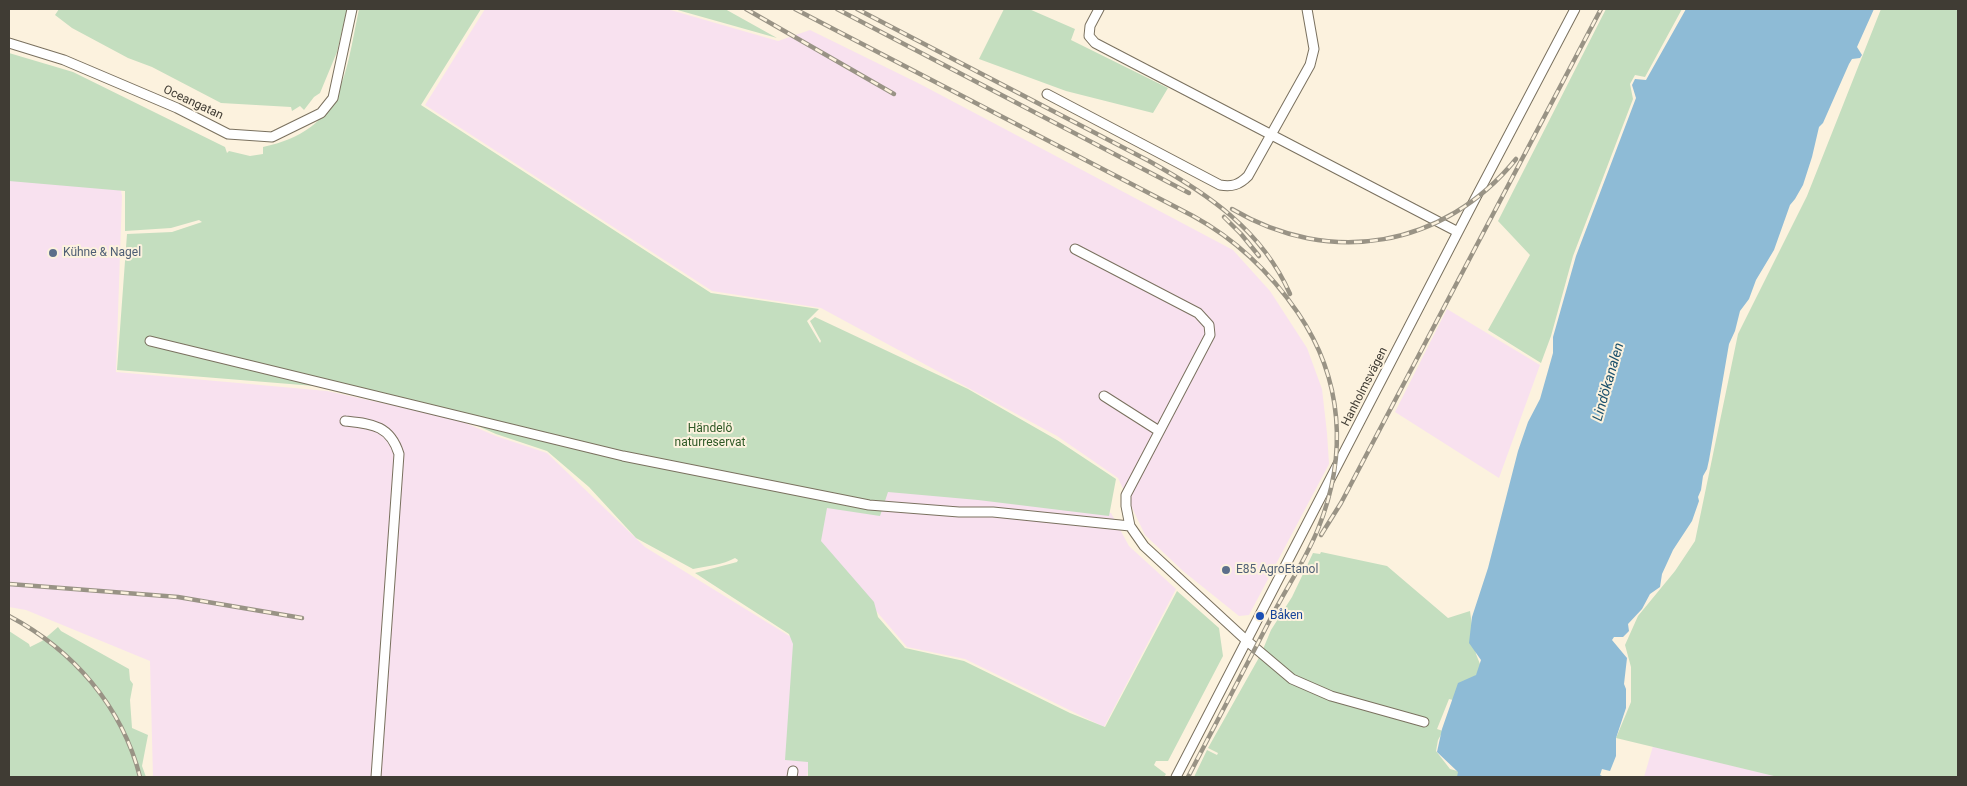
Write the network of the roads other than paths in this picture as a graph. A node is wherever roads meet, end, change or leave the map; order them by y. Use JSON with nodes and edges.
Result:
{"nodes":[{"id":1,"x":352,"y":9,"type":"edge"},
{"id":2,"x":1099,"y":9,"type":"edge"},
{"id":3,"x":1307,"y":9,"type":"edge"},
{"id":4,"x":1575,"y":9,"type":"edge"},
{"id":5,"x":9,"y":43,"type":"edge"},
{"id":6,"x":1046,"y":94,"type":"dead end"},
{"id":7,"x":1271,"y":135,"type":"junction"},
{"id":8,"x":1458,"y":232,"type":"junction"},
{"id":9,"x":1075,"y":249,"type":"dead end"},
{"id":10,"x":150,"y":341,"type":"dead end"},
{"id":11,"x":1104,"y":396,"type":"dead end"},
{"id":12,"x":345,"y":420,"type":"dead end"},
{"id":13,"x":1159,"y":431,"type":"junction"},
{"id":14,"x":1130,"y":526,"type":"junction"},
{"id":15,"x":1247,"y":641,"type":"junction"},
{"id":16,"x":1424,"y":722,"type":"dead end"},
{"id":17,"x":376,"y":777,"type":"edge"},
{"id":18,"x":1176,"y":777,"type":"edge"}],
"edges":[{"from":1,"to":5,"type":"street","name":"Oceangatan"},
{"from":2,"to":7,"type":"street"},
{"from":3,"to":7,"type":"street"},
{"from":4,"to":8,"type":"street","name":"Hanholmsvägen"},
{"from":6,"to":7,"type":"street"},
{"from":7,"to":8,"type":"street"},
{"from":8,"to":15,"type":"street","name":"Hanholmsvägen"},
{"from":9,"to":13,"type":"street"},
{"from":10,"to":14,"type":"street"},
{"from":11,"to":13,"type":"street"},
{"from":12,"to":17,"type":"street"},
{"from":13,"to":14,"type":"street"},
{"from":14,"to":15,"type":"street"},
{"from":15,"to":16,"type":"street"},
{"from":15,"to":18,"type":"street","name":"Hanholmsvägen"}]}
